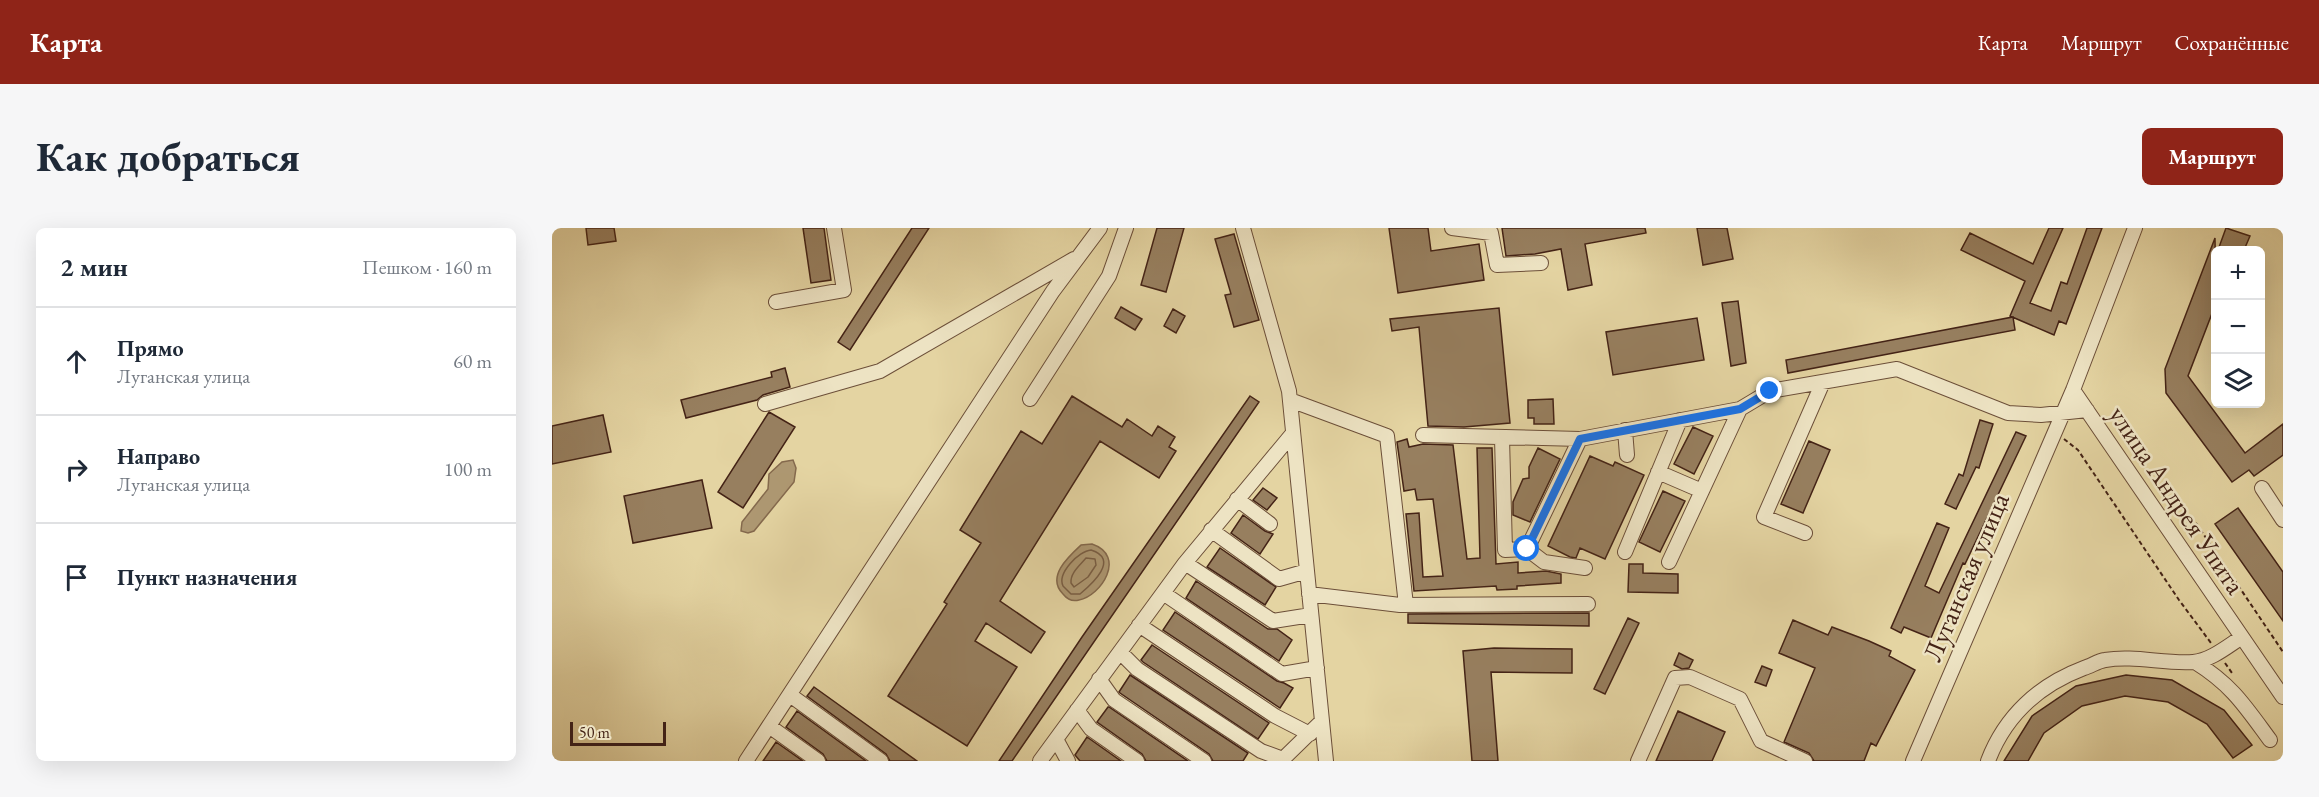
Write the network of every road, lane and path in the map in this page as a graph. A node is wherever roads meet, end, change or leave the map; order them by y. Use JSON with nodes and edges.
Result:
{"nodes":[{"id":1,"x":834,"y":228,"type":"edge"},
{"id":2,"x":1100,"y":228,"type":"edge"},
{"id":3,"x":1126,"y":228,"type":"edge"},
{"id":4,"x":1243,"y":228,"type":"edge"},
{"id":5,"x":1452,"y":228,"type":"edge"},
{"id":6,"x":2135,"y":228,"type":"edge"},
{"id":7,"x":1079,"y":256,"type":"junction"},
{"id":8,"x":1541,"y":263,"type":"dead end"},
{"id":9,"x":776,"y":302,"type":"dead end"},
{"id":10,"x":1823,"y":382,"type":"junction"},
{"id":11,"x":2073,"y":390,"type":"junction"},
{"id":12,"x":1030,"y":399,"type":"dead end"},
{"id":13,"x":1290,"y":400,"type":"junction"},
{"id":14,"x":765,"y":404,"type":"dead end"},
{"id":15,"x":1740,"y":409,"type":"junction"},
{"id":16,"x":2087,"y":410,"type":"junction"},
{"id":17,"x":2064,"y":412,"type":"junction"},
{"id":18,"x":1680,"y":420,"type":"junction"},
{"id":19,"x":1625,"y":430,"type":"junction"},
{"id":20,"x":2055,"y":432,"type":"junction"},
{"id":21,"x":1293,"y":434,"type":"junction"},
{"id":22,"x":1423,"y":435,"type":"dead end"},
{"id":23,"x":1502,"y":438,"type":"junction"},
{"id":24,"x":1580,"y":439,"type":"junction"},
{"id":25,"x":1627,"y":454,"type":"dead end"},
{"id":26,"x":1658,"y":472,"type":"junction"},
{"id":27,"x":2262,"y":488,"type":"dead end"},
{"id":28,"x":1702,"y":491,"type":"junction"},
{"id":29,"x":1237,"y":500,"type":"junction"},
{"id":30,"x":2283,"y":520,"type":"edge"},
{"id":31,"x":2196,"y":523,"type":"dead end"},
{"id":32,"x":1270,"y":524,"type":"dead end"},
{"id":33,"x":1211,"y":530,"type":"junction"},
{"id":34,"x":1805,"y":533,"type":"dead end"},
{"id":35,"x":1527,"y":549,"type":"junction"},
{"id":36,"x":1625,"y":552,"type":"dead end"},
{"id":37,"x":1669,"y":562,"type":"dead end"},
{"id":38,"x":1185,"y":563,"type":"junction"},
{"id":39,"x":1585,"y":568,"type":"dead end"},
{"id":40,"x":1307,"y":571,"type":"junction"},
{"id":41,"x":1163,"y":593,"type":"junction"},
{"id":42,"x":1309,"y":594,"type":"junction"},
{"id":43,"x":1588,"y":604,"type":"dead end"},
{"id":44,"x":1406,"y":605,"type":"junction"},
{"id":45,"x":1311,"y":615,"type":"junction"},
{"id":46,"x":1139,"y":625,"type":"junction"},
{"id":47,"x":2242,"y":637,"type":"junction"},
{"id":48,"x":1120,"y":652,"type":"junction"},
{"id":49,"x":2218,"y":652,"type":"junction"},
{"id":50,"x":2283,"y":652,"type":"edge"},
{"id":51,"x":2195,"y":662,"type":"junction"},
{"id":52,"x":1317,"y":668,"type":"junction"},
{"id":53,"x":1099,"y":679,"type":"junction"},
{"id":54,"x":2237,"y":680,"type":"dead end"},
{"id":55,"x":790,"y":695,"type":"junction"},
{"id":56,"x":2283,"y":697,"type":"edge"},
{"id":57,"x":1077,"y":710,"type":"junction"},
{"id":58,"x":1322,"y":721,"type":"junction"},
{"id":59,"x":769,"y":726,"type":"junction"},
{"id":60,"x":1310,"y":734,"type":"junction"},
{"id":61,"x":1056,"y":739,"type":"junction"},
{"id":62,"x":2270,"y":740,"type":"dead end"},
{"id":63,"x":747,"y":760,"type":"edge"},
{"id":64,"x":818,"y":761,"type":"edge"},
{"id":65,"x":881,"y":761,"type":"edge"},
{"id":66,"x":1040,"y":761,"type":"edge"},
{"id":67,"x":1068,"y":761,"type":"edge"},
{"id":68,"x":1137,"y":761,"type":"edge"},
{"id":69,"x":1204,"y":761,"type":"edge"},
{"id":70,"x":1326,"y":761,"type":"edge"},
{"id":71,"x":1638,"y":761,"type":"edge"},
{"id":72,"x":1805,"y":761,"type":"edge"},
{"id":73,"x":1912,"y":761,"type":"edge"},
{"id":74,"x":1988,"y":761,"type":"edge"}],
"edges":[{"from":1,"to":9,"type":"street"},
{"from":2,"to":7,"type":"street"},
{"from":3,"to":12,"type":"street"},
{"from":4,"to":13,"type":"street"},
{"from":5,"to":8,"type":"street"},
{"from":6,"to":11,"type":"street","name":"Луганская улица"},
{"from":7,"to":14,"type":"street"},
{"from":7,"to":55,"type":"street"},
{"from":10,"to":15,"type":"street"},
{"from":10,"to":17,"type":"street"},
{"from":10,"to":34,"type":"street"},
{"from":11,"to":16,"type":"street","name":"улица Андрея Упита"},
{"from":11,"to":17,"type":"street","name":"Луганская улица"},
{"from":13,"to":21,"type":"street"},
{"from":13,"to":44,"type":"street"},
{"from":15,"to":18,"type":"street"},
{"from":15,"to":28,"type":"street"},
{"from":16,"to":17,"type":"street"},
{"from":16,"to":47,"type":"street","name":"улица Андрея Упита"},
{"from":17,"to":20,"type":"street","name":"Луганская улица"},
{"from":18,"to":19,"type":"street"},
{"from":18,"to":26,"type":"street"},
{"from":19,"to":24,"type":"street"},
{"from":19,"to":25,"type":"street"},
{"from":20,"to":49,"type":"path"},
{"from":20,"to":73,"type":"street","name":"Луганская улица"},
{"from":21,"to":29,"type":"street"},
{"from":21,"to":40,"type":"street"},
{"from":22,"to":23,"type":"street"},
{"from":23,"to":24,"type":"street"},
{"from":23,"to":35,"type":"street"},
{"from":24,"to":35,"type":"street"},
{"from":26,"to":28,"type":"street"},
{"from":26,"to":36,"type":"street"},
{"from":27,"to":30,"type":"street"},
{"from":28,"to":37,"type":"street"},
{"from":29,"to":32,"type":"street"},
{"from":29,"to":33,"type":"street"},
{"from":31,"to":50,"type":"path"},
{"from":33,"to":38,"type":"street"},
{"from":33,"to":40,"type":"street"},
{"from":35,"to":39,"type":"street"},
{"from":38,"to":41,"type":"street"},
{"from":38,"to":45,"type":"street"},
{"from":40,"to":42,"type":"street"},
{"from":41,"to":46,"type":"street"},
{"from":41,"to":52,"type":"street"},
{"from":42,"to":44,"type":"street"},
{"from":42,"to":45,"type":"street"},
{"from":43,"to":44,"type":"street"},
{"from":45,"to":52,"type":"street"},
{"from":46,"to":48,"type":"street"},
{"from":46,"to":60,"type":"street"},
{"from":47,"to":49,"type":"street"},
{"from":47,"to":56,"type":"street","name":"улица Андрея Упита"},
{"from":48,"to":53,"type":"street"},
{"from":48,"to":60,"type":"street"},
{"from":49,"to":51,"type":"street"},
{"from":49,"to":54,"type":"path"},
{"from":51,"to":62,"type":"street"},
{"from":51,"to":74,"type":"street"},
{"from":52,"to":58,"type":"street"},
{"from":53,"to":57,"type":"street"},
{"from":53,"to":69,"type":"street"},
{"from":55,"to":59,"type":"street"},
{"from":55,"to":65,"type":"street"},
{"from":57,"to":61,"type":"street"},
{"from":57,"to":68,"type":"street"},
{"from":58,"to":60,"type":"street"},
{"from":58,"to":70,"type":"street"},
{"from":59,"to":63,"type":"street"},
{"from":59,"to":64,"type":"street"},
{"from":61,"to":66,"type":"street"},
{"from":61,"to":67,"type":"street"},
{"from":71,"to":72,"type":"street"}]}
